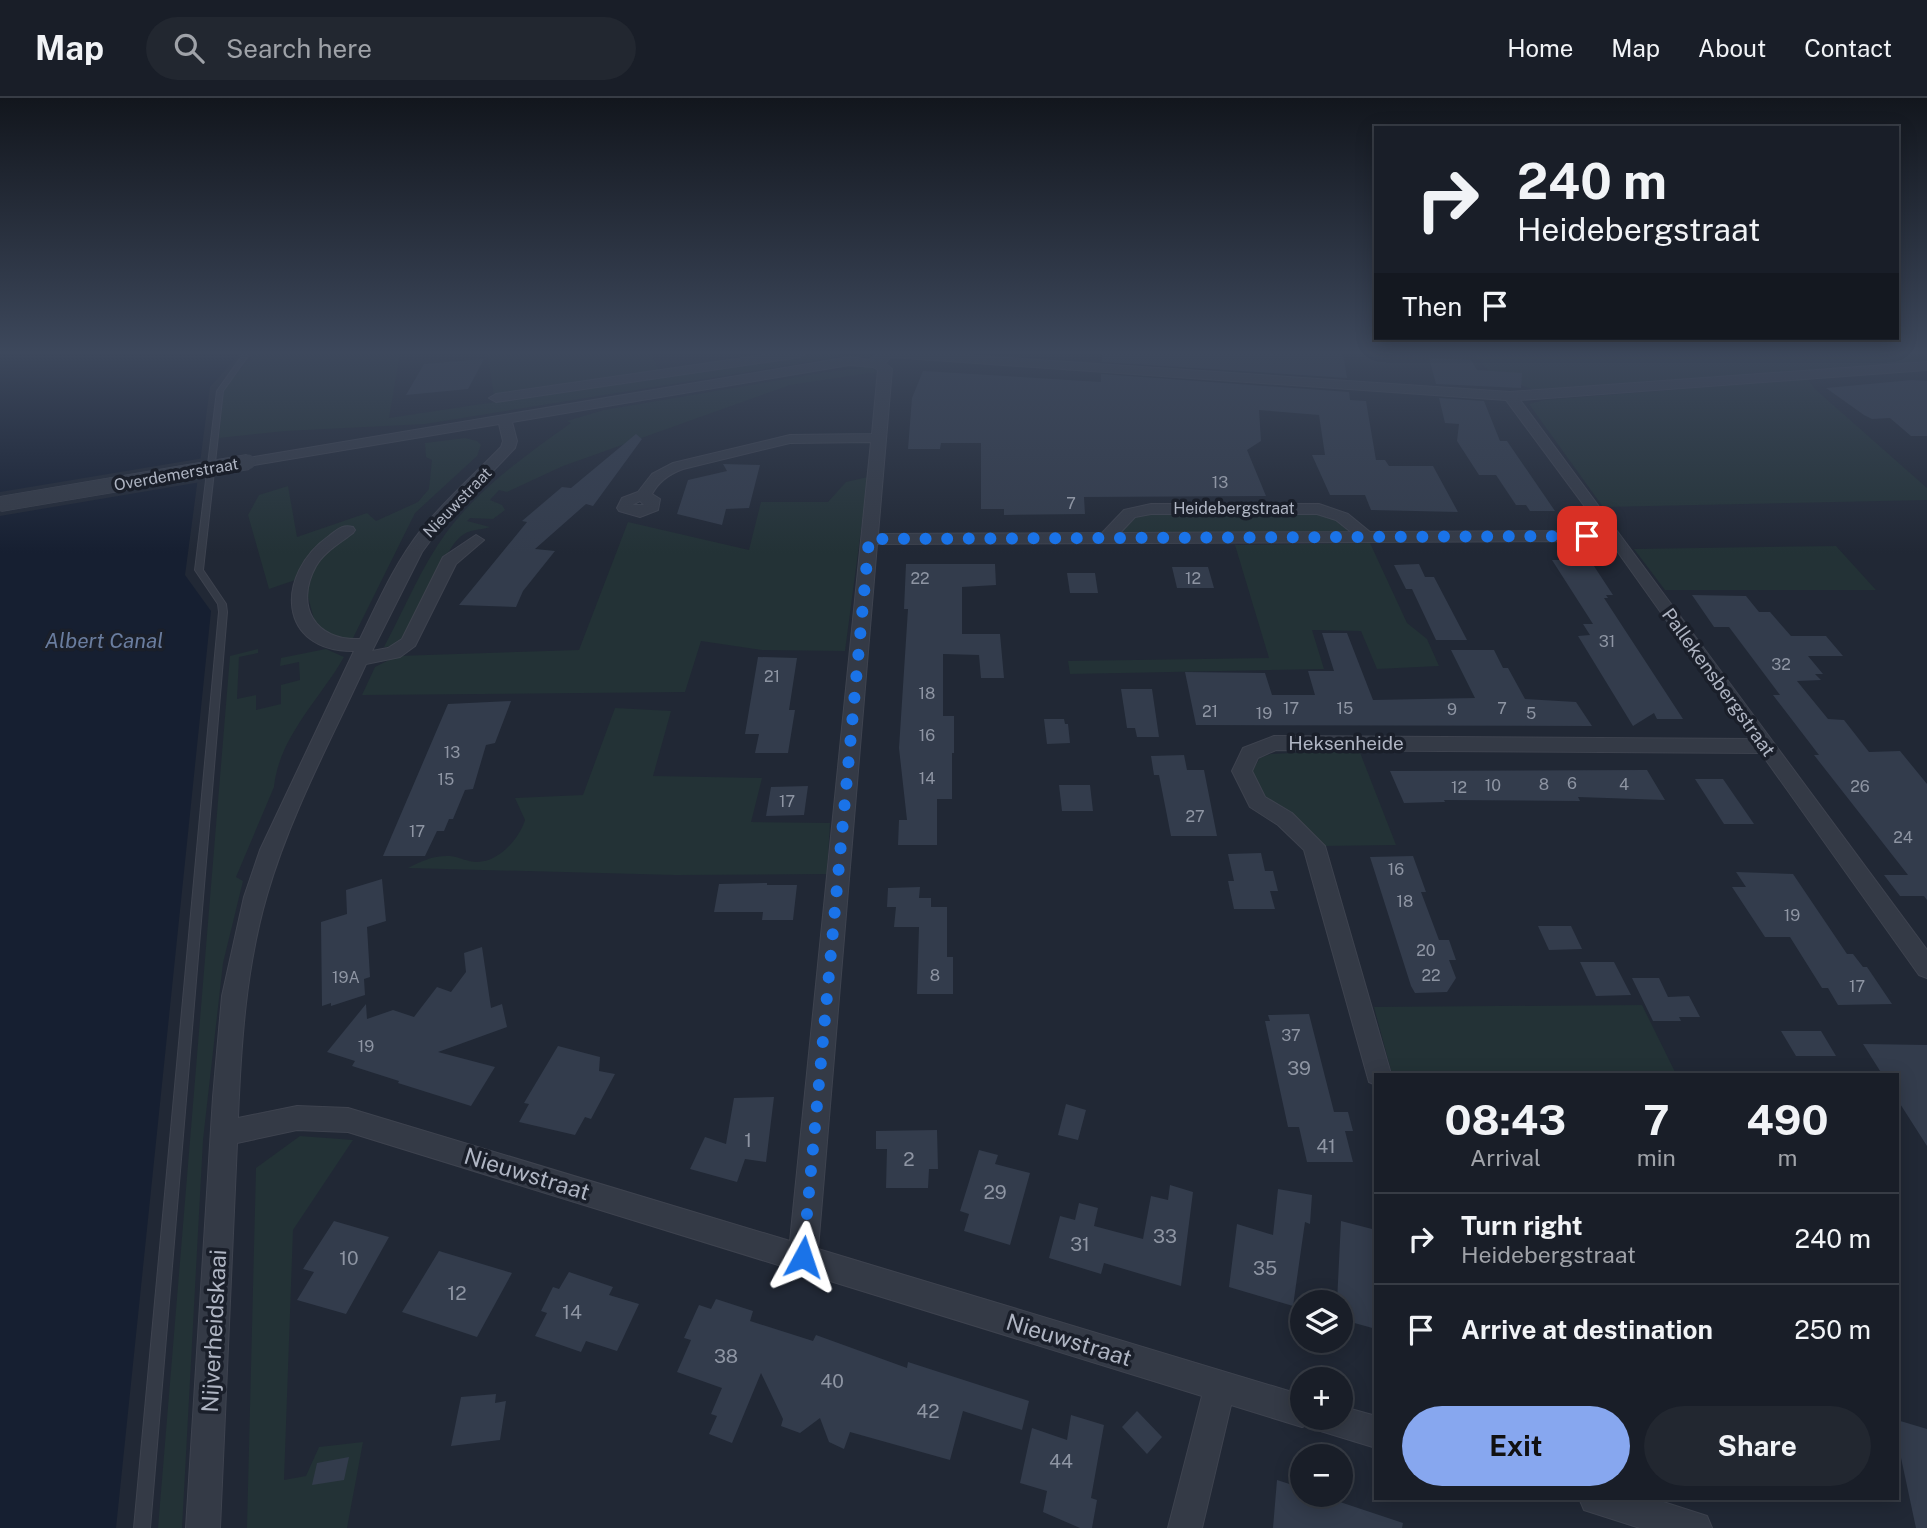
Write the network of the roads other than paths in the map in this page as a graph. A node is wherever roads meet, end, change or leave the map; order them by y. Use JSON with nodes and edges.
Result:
{"nodes":[{"id":1,"x":217,"y":420,"type":"edge"},
{"id":2,"x":505,"y":420,"type":"joint"},
{"id":3,"x":881,"y":420,"type":"edge"},
{"id":4,"x":1528,"y":420,"type":"edge"},
{"id":5,"x":879,"y":438,"type":"junction"},
{"id":6,"x":644,"y":496,"type":"dead end"},
{"id":7,"x":0,"y":504,"type":"edge"},
{"id":8,"x":347,"y":530,"type":"dead end"},
{"id":9,"x":1615,"y":536,"type":"junction"},
{"id":10,"x":1366,"y":537,"type":"junction"},
{"id":11,"x":869,"y":539,"type":"junction"},
{"id":12,"x":1105,"y":539,"type":"junction"},
{"id":13,"x":476,"y":540,"type":"dead end"},
{"id":14,"x":363,"y":652,"type":"junction"},
{"id":15,"x":1765,"y":746,"type":"junction"},
{"id":16,"x":1927,"y":968,"type":"edge"},
{"id":17,"x":1377,"y":1073,"type":"edge"},
{"id":18,"x":225,"y":1133,"type":"junction"},
{"id":19,"x":803,"y":1257,"type":"junction"},
{"id":20,"x":1220,"y":1387,"type":"junction"},
{"id":21,"x":1290,"y":1407,"type":"edge"},
{"id":22,"x":1353,"y":1426,"type":"edge"},
{"id":23,"x":1374,"y":1431,"type":"edge"},
{"id":24,"x":1603,"y":1500,"type":"edge"},
{"id":25,"x":142,"y":1528,"type":"edge"},
{"id":26,"x":203,"y":1528,"type":"edge"},
{"id":27,"x":1185,"y":1528,"type":"edge"},
{"id":28,"x":1695,"y":1528,"type":"edge"}],
"edges":[{"from":1,"to":25,"type":"lane"},
{"from":2,"to":7,"type":"street","name":"Overdemerstraat","bridge":true},
{"from":2,"to":14,"type":"street","name":"Nieuwstraat"},
{"from":3,"to":5,"type":"street"},
{"from":4,"to":9,"type":"street","name":"Pallekensbergstraat"},
{"from":5,"to":6,"type":"street"},
{"from":5,"to":11,"type":"street"},
{"from":8,"to":14,"type":"street"},
{"from":9,"to":10,"type":"street","name":"Heidebergstraat"},
{"from":9,"to":15,"type":"street","name":"Pallekensbergstraat"},
{"from":10,"to":12,"type":"street","name":"Heidebergstraat"},
{"from":10,"to":12,"type":"street","name":"Heidebergstraat"},
{"from":11,"to":12,"type":"street","name":"Heidebergstraat"},
{"from":11,"to":19,"type":"street"},
{"from":13,"to":14,"type":"street","name":"Nieuwstraat"},
{"from":14,"to":18,"type":"street","name":"Nieuwstraat"},
{"from":15,"to":16,"type":"street","name":"Pallekensbergstraat"},
{"from":15,"to":17,"type":"street","name":"Heksenheide"},
{"from":18,"to":19,"type":"street","name":"Nieuwstraat"},
{"from":18,"to":26,"type":"street","name":"Nijverheidskaai"},
{"from":19,"to":20,"type":"street","name":"Nieuwstraat"},
{"from":20,"to":21,"type":"street","name":"Nieuwstraat"},
{"from":20,"to":27,"type":"street"},
{"from":22,"to":23,"type":"street"},
{"from":24,"to":28,"type":"street"}]}
